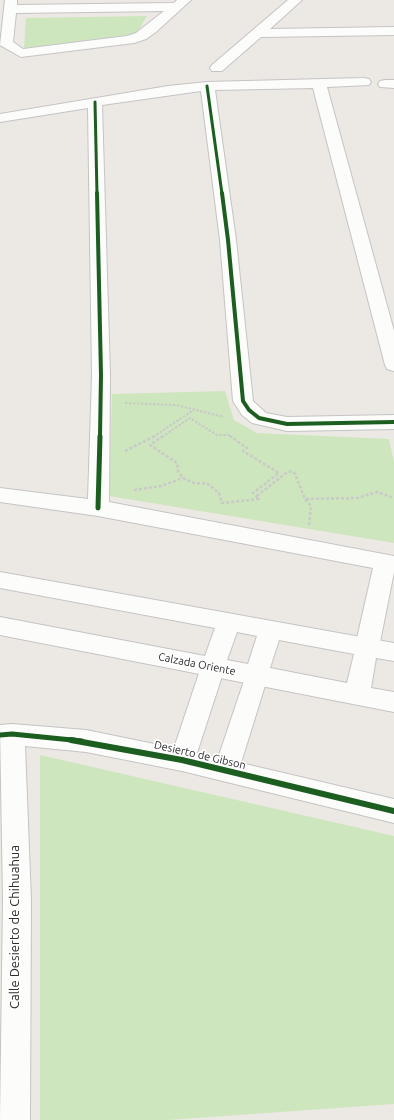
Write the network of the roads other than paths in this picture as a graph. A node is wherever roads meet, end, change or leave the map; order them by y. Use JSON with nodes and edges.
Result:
{"nodes":[{"id":1,"x":296,"y":0,"type":"edge"},
{"id":2,"x":181,"y":3,"type":"edge"},
{"id":3,"x":10,"y":5,"type":"edge"},
{"id":4,"x":394,"y":31,"type":"edge"},
{"id":5,"x":258,"y":33,"type":"junction"},
{"id":6,"x":217,"y":68,"type":"dead end"},
{"id":7,"x":364,"y":82,"type":"dead end"},
{"id":8,"x":319,"y":84,"type":"junction"},
{"id":9,"x":207,"y":86,"type":"junction"},
{"id":10,"x":95,"y":102,"type":"junction"},
{"id":11,"x":0,"y":118,"type":"edge"},
{"id":12,"x":394,"y":365,"type":"edge"},
{"id":13,"x":394,"y":422,"type":"edge"},
{"id":14,"x":0,"y":495,"type":"edge"},
{"id":15,"x":98,"y":502,"type":"junction"},
{"id":16,"x":389,"y":563,"type":"edge"},
{"id":17,"x":0,"y":580,"type":"edge"},
{"id":18,"x":229,"y":622,"type":"junction"},
{"id":19,"x":0,"y":626,"type":"edge"},
{"id":20,"x":270,"y":630,"type":"junction"},
{"id":21,"x":367,"y":647,"type":"junction"},
{"id":22,"x":394,"y":652,"type":"edge"},
{"id":23,"x":213,"y":668,"type":"junction"},
{"id":24,"x":256,"y":676,"type":"junction"},
{"id":25,"x":357,"y":695,"type":"junction"},
{"id":26,"x":394,"y":702,"type":"edge"},
{"id":27,"x":6,"y":734,"type":"edge"},
{"id":28,"x":182,"y":760,"type":"junction"},
{"id":29,"x":226,"y":771,"type":"junction"},
{"id":30,"x":394,"y":811,"type":"edge"},
{"id":31,"x":14,"y":1120,"type":"edge"}],
"edges":[{"from":1,"to":5,"type":"street"},
{"from":2,"to":3,"type":"street"},
{"from":2,"to":3,"type":"street"},
{"from":4,"to":5,"type":"street"},
{"from":5,"to":6,"type":"street"},
{"from":7,"to":8,"type":"street"},
{"from":8,"to":9,"type":"street"},
{"from":8,"to":12,"type":"street"},
{"from":9,"to":10,"type":"street"},
{"from":9,"to":13,"type":"street"},
{"from":10,"to":11,"type":"street"},
{"from":10,"to":15,"type":"street"},
{"from":14,"to":15,"type":"street"},
{"from":15,"to":16,"type":"street"},
{"from":16,"to":21,"type":"street"},
{"from":17,"to":18,"type":"street"},
{"from":18,"to":20,"type":"street"},
{"from":18,"to":23,"type":"street"},
{"from":19,"to":23,"type":"street","name":"Calzada Oriente"},
{"from":20,"to":21,"type":"street"},
{"from":20,"to":24,"type":"street"},
{"from":21,"to":22,"type":"street"},
{"from":21,"to":25,"type":"street"},
{"from":23,"to":24,"type":"street","name":"Calzada Oriente"},
{"from":23,"to":28,"type":"street"},
{"from":24,"to":25,"type":"street","name":"Calzada Oriente"},
{"from":24,"to":29,"type":"street"},
{"from":25,"to":26,"type":"street","name":"Calzada Oriente"},
{"from":27,"to":28,"type":"street","name":"Desierto de Gibson"},
{"from":27,"to":31,"type":"street","name":"Calle Desierto de Chihuahua"},
{"from":28,"to":29,"type":"street","name":"Desierto de Gibson"},
{"from":29,"to":30,"type":"street","name":"Desierto de Gibson"}]}
